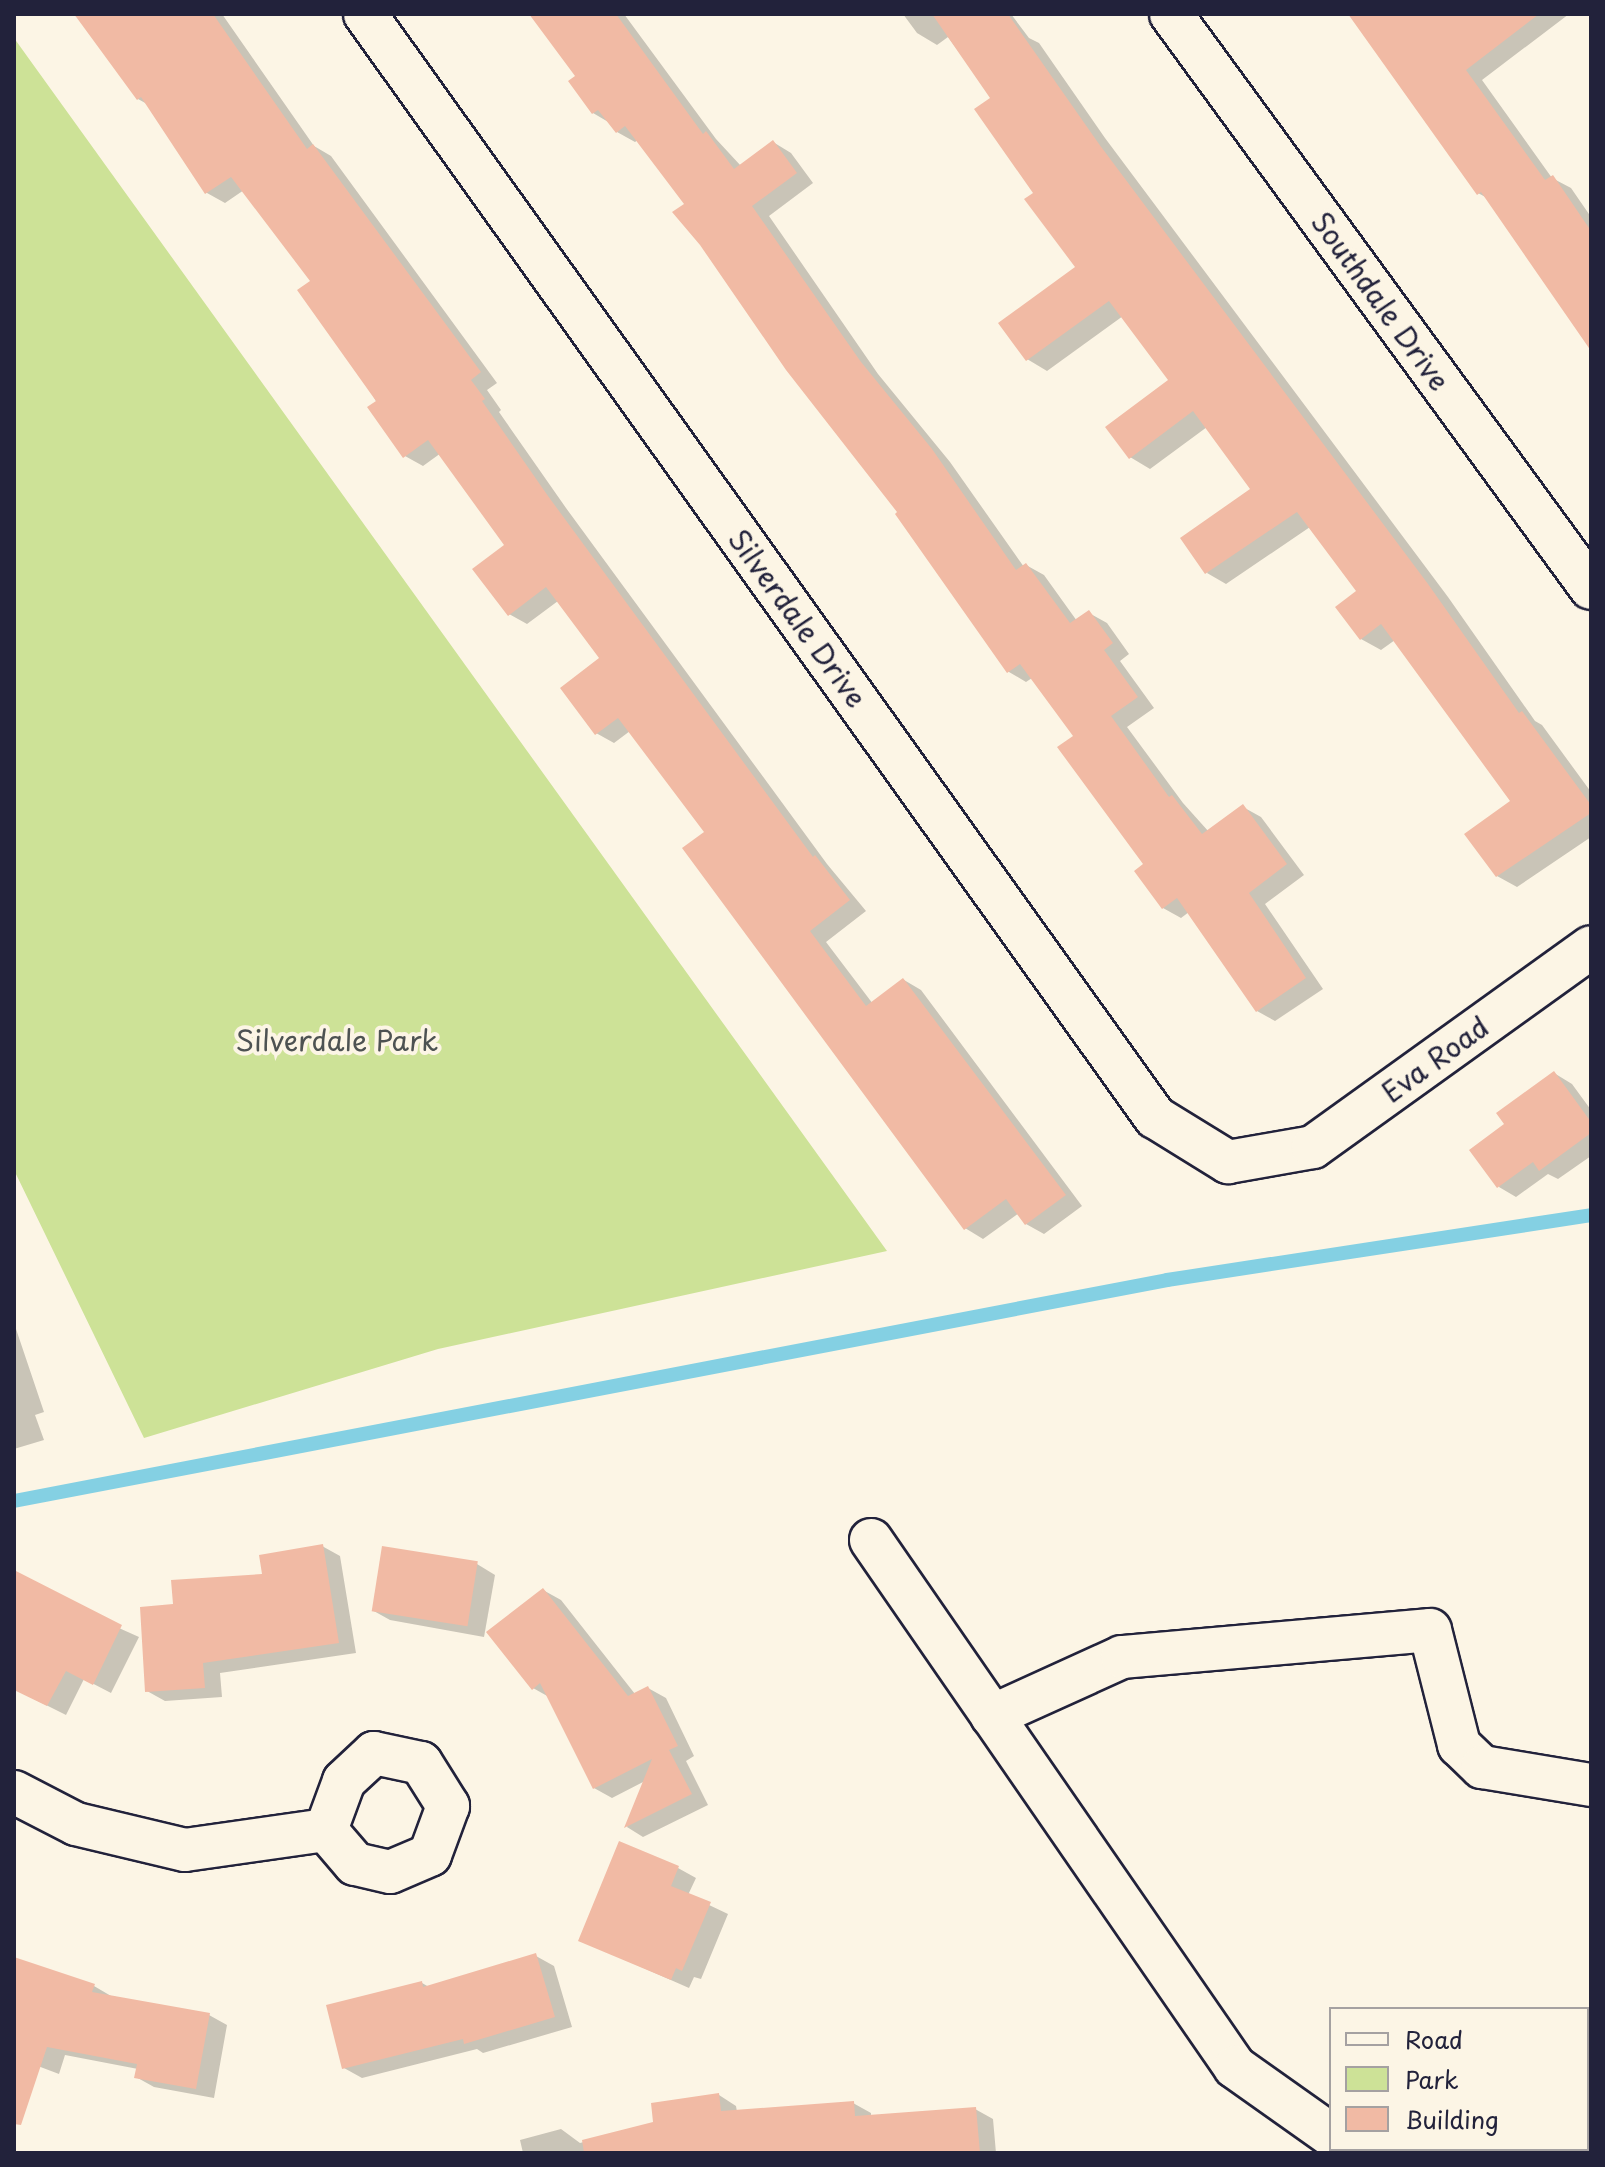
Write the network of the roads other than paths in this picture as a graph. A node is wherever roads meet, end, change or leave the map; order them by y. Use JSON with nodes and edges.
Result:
{"nodes":[{"id":1,"x":365,"y":14,"type":"edge"},
{"id":2,"x":1171,"y":14,"type":"edge"},
{"id":3,"x":1591,"y":588,"type":"edge"},
{"id":4,"x":1591,"y":947,"type":"edge"},
{"id":5,"x":1272,"y":1154,"type":"joint"},
{"id":6,"x":871,"y":1540,"type":"dead end"},
{"id":7,"x":992,"y":1716,"type":"junction"},
{"id":8,"x":1591,"y":1785,"type":"edge"},
{"id":9,"x":14,"y":1792,"type":"edge"},
{"id":10,"x":326,"y":1830,"type":"dead end"},
{"id":11,"x":1329,"y":2134,"type":"edge"}],
"edges":[{"from":1,"to":5,"type":"street","name":"Silverdale Drive"},
{"from":2,"to":3,"type":"street","name":"Southdale Drive"},
{"from":4,"to":5,"type":"street","name":"Eva Road"},
{"from":6,"to":7,"type":"street"},
{"from":7,"to":8,"type":"street"},
{"from":7,"to":11,"type":"street"},
{"from":9,"to":10,"type":"street"}]}
